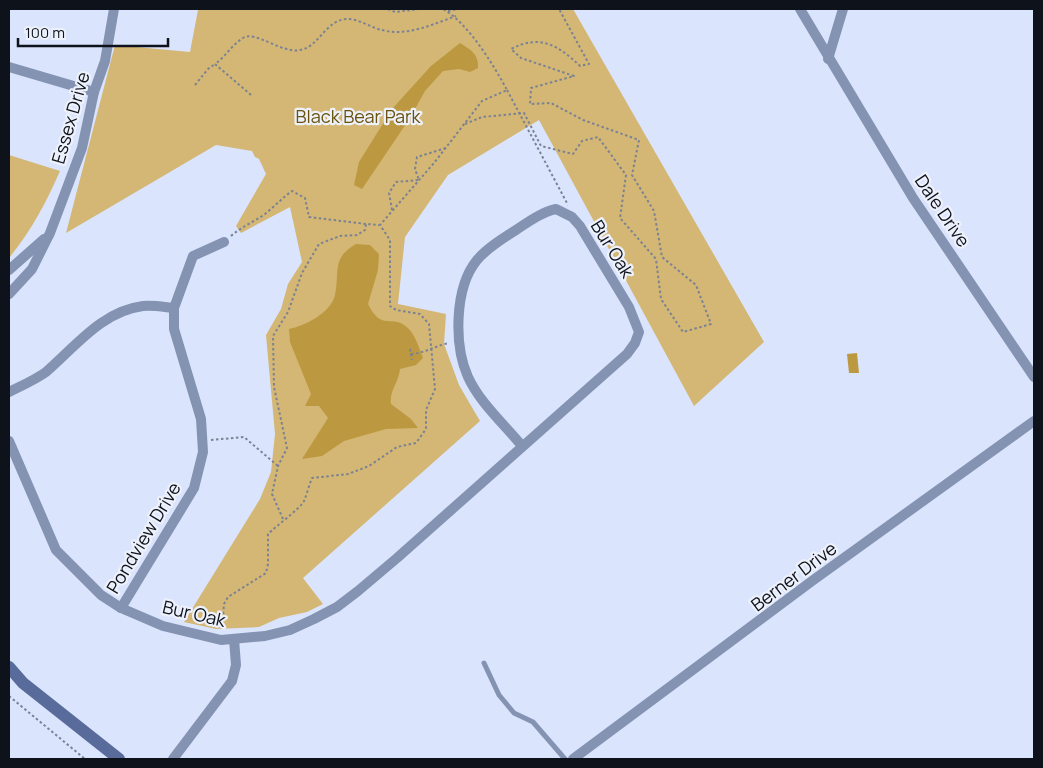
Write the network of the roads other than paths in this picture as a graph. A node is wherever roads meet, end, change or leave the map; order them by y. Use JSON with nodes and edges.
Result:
{"nodes":[{"id":1,"x":114,"y":9,"type":"edge"},
{"id":2,"x":800,"y":9,"type":"edge"},
{"id":3,"x":843,"y":9,"type":"edge"},
{"id":4,"x":828,"y":59,"type":"junction"},
{"id":5,"x":9,"y":67,"type":"edge"},
{"id":6,"x":94,"y":92,"type":"junction"},
{"id":7,"x":50,"y":233,"type":"junction"},
{"id":8,"x":224,"y":242,"type":"road end"},
{"id":9,"x":9,"y":270,"type":"edge"},
{"id":10,"x":9,"y":294,"type":"edge"},
{"id":11,"x":174,"y":308,"type":"junction"},
{"id":12,"x":1034,"y":377,"type":"edge"},
{"id":13,"x":9,"y":392,"type":"edge"},
{"id":14,"x":1034,"y":420,"type":"edge"},
{"id":15,"x":9,"y":441,"type":"edge"},
{"id":16,"x":522,"y":446,"type":"junction"},
{"id":17,"x":121,"y":608,"type":"junction"},
{"id":18,"x":234,"y":639,"type":"junction"},
{"id":19,"x":484,"y":663,"type":"dead end"},
{"id":20,"x":9,"y":667,"type":"edge"},
{"id":21,"x":119,"y":759,"type":"edge"},
{"id":22,"x":173,"y":759,"type":"edge"},
{"id":23,"x":565,"y":759,"type":"edge"},
{"id":24,"x":573,"y":759,"type":"edge"}],
"edges":[{"from":1,"to":6,"type":"street","name":"Essex Drive"},
{"from":2,"to":4,"type":"street","name":"Dale Drive"},
{"from":3,"to":4,"type":"street"},
{"from":4,"to":12,"type":"street","name":"Dale Drive"},
{"from":5,"to":6,"type":"street"},
{"from":6,"to":7,"type":"street","name":"Essex Drive"},
{"from":7,"to":9,"type":"street","name":"Essex Drive"},
{"from":7,"to":10,"type":"street","name":"Essex Drive"},
{"from":8,"to":11,"type":"street","name":"Pondview Drive"},
{"from":11,"to":13,"type":"street"},
{"from":11,"to":17,"type":"street","name":"Pondview Drive"},
{"from":14,"to":24,"type":"street","name":"Berner Drive"},
{"from":15,"to":17,"type":"street","name":"Bur Oak"},
{"from":16,"to":16,"type":"street","name":"Bur Oak"},
{"from":16,"to":18,"type":"street","name":"Bur Oak"},
{"from":17,"to":18,"type":"street","name":"Bur Oak"},
{"from":18,"to":22,"type":"street"},
{"from":19,"to":23,"type":"lane"},
{"from":20,"to":21,"type":"street"}]}
